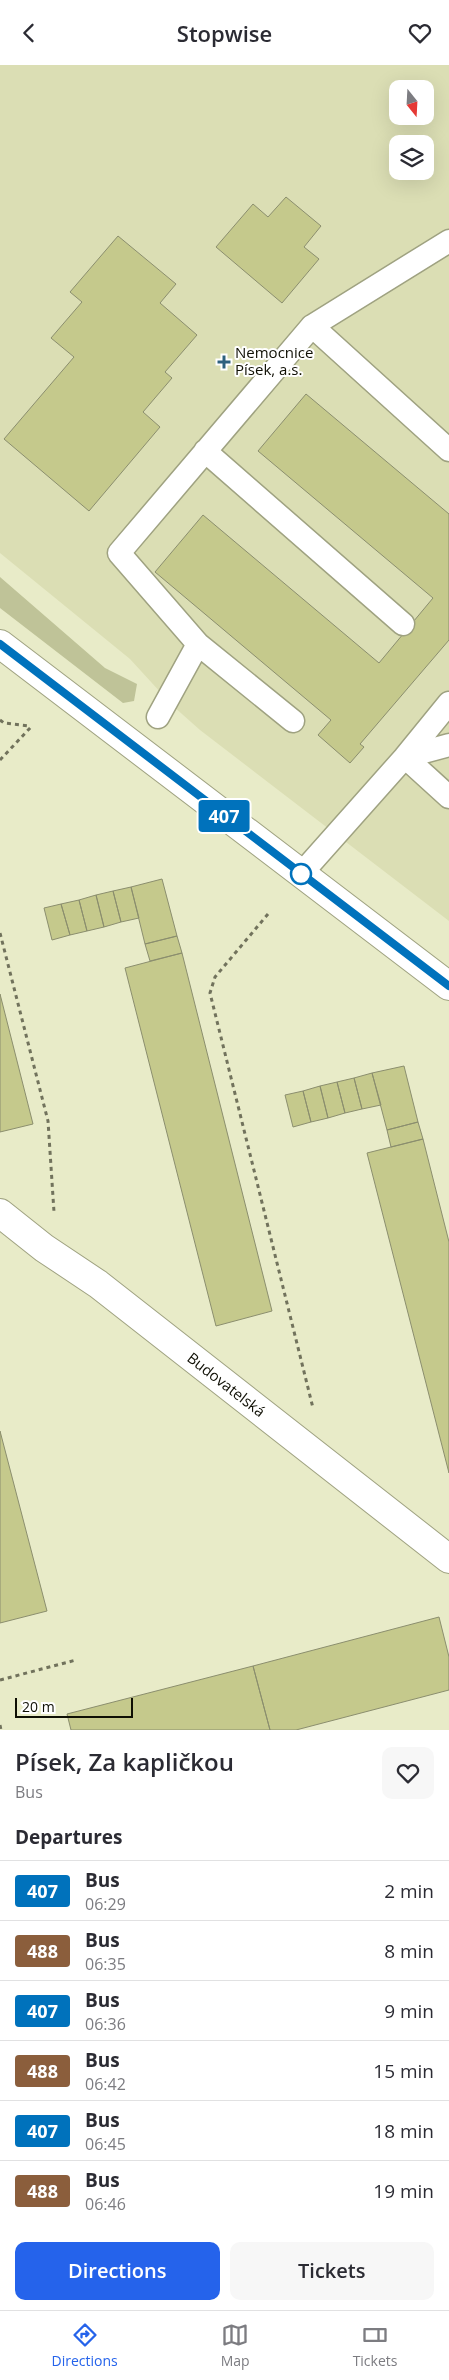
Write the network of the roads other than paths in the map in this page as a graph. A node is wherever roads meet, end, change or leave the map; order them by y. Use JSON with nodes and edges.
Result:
{"nodes":[{"id":1,"x":449,"y":241,"type":"edge"},
{"id":2,"x":312,"y":326,"type":"junction"},
{"id":3,"x":449,"y":450,"type":"edge"},
{"id":4,"x":205,"y":451,"type":"junction"},
{"id":5,"x":403,"y":624,"type":"dead end"},
{"id":6,"x":0,"y":644,"type":"edge"},
{"id":7,"x":198,"y":644,"type":"junction"},
{"id":8,"x":449,"y":703,"type":"edge"},
{"id":9,"x":158,"y":717,"type":"dead end"},
{"id":10,"x":293,"y":721,"type":"dead end"},
{"id":11,"x":449,"y":745,"type":"edge"},
{"id":12,"x":405,"y":757,"type":"junction"},
{"id":13,"x":449,"y":797,"type":"edge"},
{"id":14,"x":301,"y":874,"type":"junction"},
{"id":15,"x":449,"y":986,"type":"edge"},
{"id":16,"x":0,"y":1213,"type":"edge"},
{"id":17,"x":449,"y":1559,"type":"edge"}],
"edges":[{"from":1,"to":2,"type":"lane"},
{"from":2,"to":3,"type":"lane"},
{"from":2,"to":4,"type":"lane"},
{"from":4,"to":5,"type":"lane"},
{"from":4,"to":7,"type":"lane"},
{"from":6,"to":14,"type":"street"},
{"from":7,"to":9,"type":"lane"},
{"from":7,"to":10,"type":"lane"},
{"from":8,"to":12,"type":"lane"},
{"from":11,"to":12,"type":"lane"},
{"from":12,"to":13,"type":"lane"},
{"from":12,"to":14,"type":"lane"},
{"from":14,"to":15,"type":"street"},
{"from":16,"to":17,"type":"street","name":"Budovatelská"}]}
